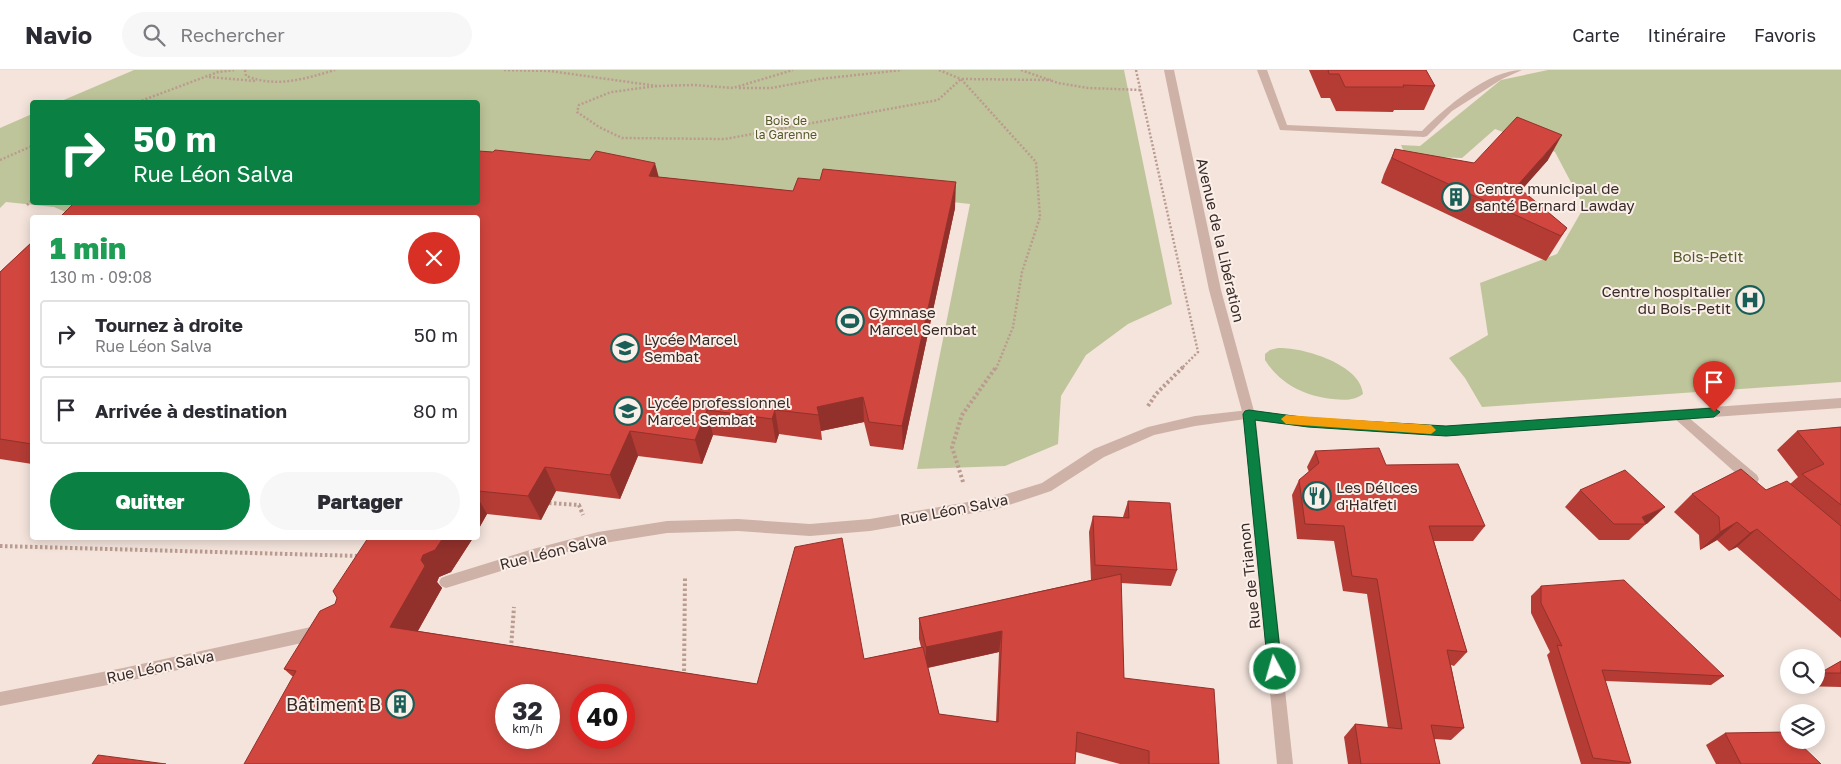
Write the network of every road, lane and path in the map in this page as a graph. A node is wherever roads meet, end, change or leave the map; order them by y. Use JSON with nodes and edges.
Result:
{"nodes":[{"id":1,"x":234,"y":70,"type":"edge"},
{"id":2,"x":245,"y":70,"type":"edge"},
{"id":3,"x":335,"y":70,"type":"edge"},
{"id":4,"x":504,"y":70,"type":"edge"},
{"id":5,"x":793,"y":70,"type":"edge"},
{"id":6,"x":902,"y":70,"type":"edge"},
{"id":7,"x":939,"y":70,"type":"edge"},
{"id":8,"x":1022,"y":70,"type":"edge"},
{"id":9,"x":1136,"y":70,"type":"edge"},
{"id":10,"x":1169,"y":70,"type":"edge"},
{"id":11,"x":1262,"y":70,"type":"edge"},
{"id":12,"x":1517,"y":70,"type":"edge"},
{"id":13,"x":207,"y":76,"type":"junction"},
{"id":14,"x":961,"y":79,"type":"junction"},
{"id":15,"x":1051,"y":80,"type":"junction"},
{"id":16,"x":258,"y":82,"type":"junction"},
{"id":17,"x":657,"y":86,"type":"junction"},
{"id":18,"x":733,"y":88,"type":"junction"},
{"id":19,"x":1141,"y":90,"type":"junction"},
{"id":20,"x":146,"y":99,"type":"edge"},
{"id":21,"x":30,"y":147,"type":"edge"},
{"id":22,"x":0,"y":160,"type":"edge"},
{"id":23,"x":30,"y":202,"type":"edge"},
{"id":24,"x":27,"y":205,"type":"dead end"},
{"id":25,"x":1203,"y":351,"type":"dead end"},
{"id":26,"x":1198,"y":352,"type":"junction"},
{"id":27,"x":1841,"y":403,"type":"edge"},
{"id":28,"x":1145,"y":410,"type":"dead end"},
{"id":29,"x":1249,"y":414,"type":"junction"},
{"id":30,"x":1678,"y":415,"type":"junction"},
{"id":31,"x":1760,"y":486,"type":"edge"},
{"id":32,"x":965,"y":488,"type":"dead end"},
{"id":33,"x":550,"y":503,"type":"dead end"},
{"id":34,"x":584,"y":517,"type":"dead end"},
{"id":35,"x":0,"y":546,"type":"edge"},
{"id":36,"x":368,"y":557,"type":"edge"},
{"id":37,"x":684,"y":578,"type":"dead end"},
{"id":38,"x":446,"y":582,"type":"dead end"},
{"id":39,"x":514,"y":607,"type":"dead end"},
{"id":40,"x":330,"y":628,"type":"edge"},
{"id":41,"x":511,"y":654,"type":"edge"},
{"id":42,"x":684,"y":682,"type":"edge"},
{"id":43,"x":0,"y":699,"type":"edge"},
{"id":44,"x":1285,"y":764,"type":"edge"}],
"edges":[{"from":1,"to":13,"type":"path"},
{"from":2,"to":16,"type":"path"},
{"from":3,"to":16,"type":"path"},
{"from":4,"to":17,"type":"path"},
{"from":5,"to":18,"type":"path"},
{"from":6,"to":18,"type":"path"},
{"from":7,"to":14,"type":"path"},
{"from":8,"to":15,"type":"path"},
{"from":9,"to":19,"type":"path"},
{"from":10,"to":29,"type":"street","name":"Avenue de la Libération"},
{"from":11,"to":12,"type":"street"},
{"from":13,"to":16,"type":"path"},
{"from":13,"to":20,"type":"path"},
{"from":14,"to":15,"type":"path"},
{"from":14,"to":17,"type":"path"},
{"from":14,"to":32,"type":"path"},
{"from":15,"to":19,"type":"path"},
{"from":17,"to":18,"type":"path"},
{"from":19,"to":26,"type":"path"},
{"from":21,"to":22,"type":"path"},
{"from":23,"to":24,"type":"path"},
{"from":25,"to":26,"type":"path"},
{"from":26,"to":28,"type":"path"},
{"from":27,"to":30,"type":"street","name":"Rue Léon Salva"},
{"from":29,"to":30,"type":"street","name":"Rue Léon Salva"},
{"from":29,"to":38,"type":"street","name":"Rue Léon Salva"},
{"from":29,"to":44,"type":"street","name":"Rue de Trianon"},
{"from":30,"to":31,"type":"street"},
{"from":33,"to":34,"type":"path"},
{"from":35,"to":36,"type":"path"},
{"from":37,"to":42,"type":"path"},
{"from":39,"to":41,"type":"path"},
{"from":40,"to":43,"type":"street","name":"Rue Léon Salva"}]}
